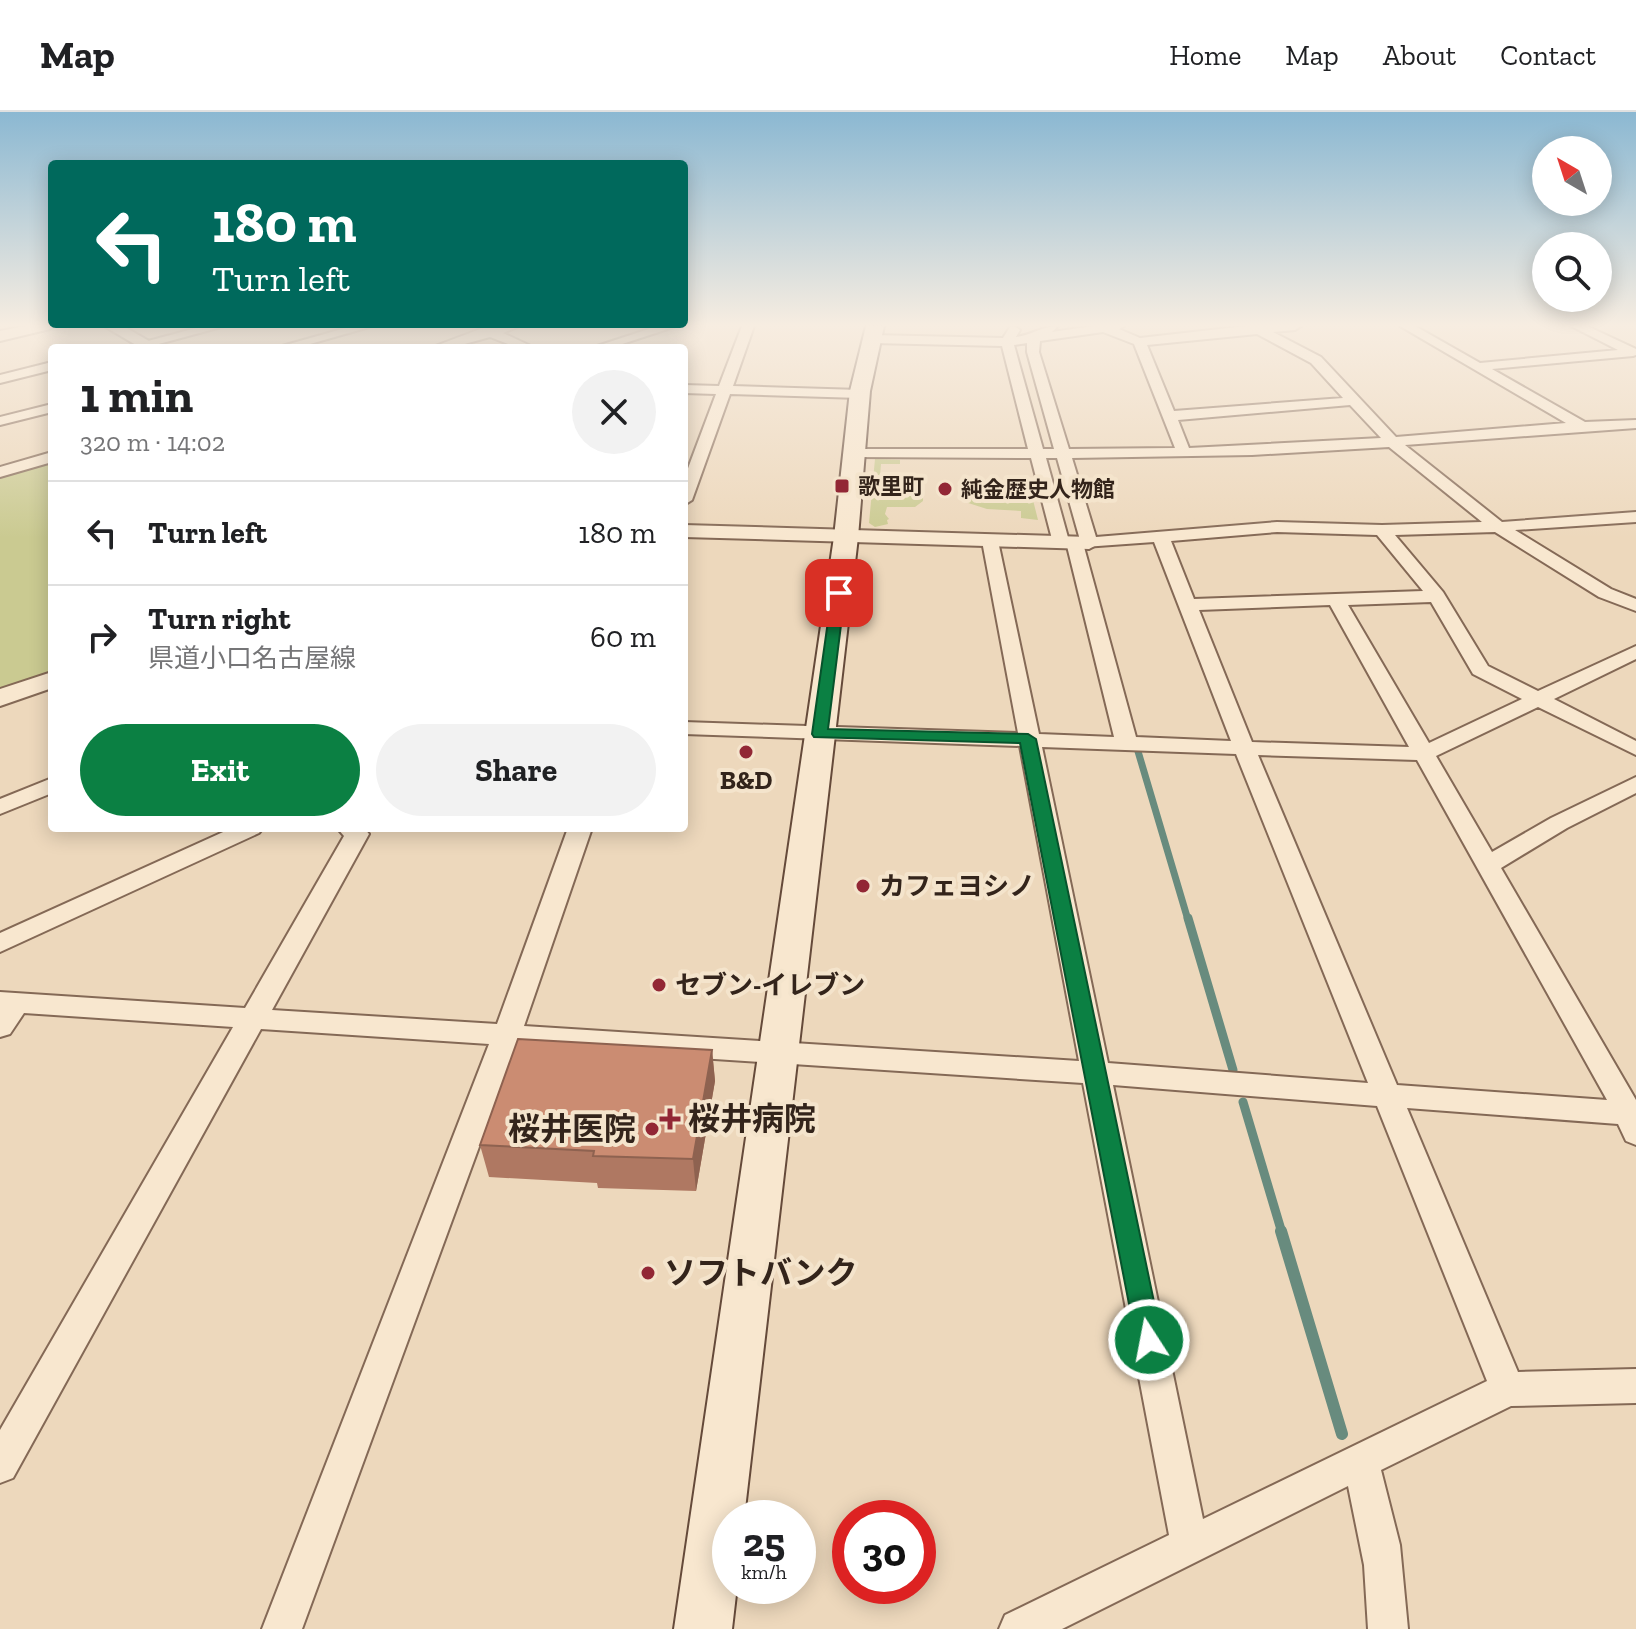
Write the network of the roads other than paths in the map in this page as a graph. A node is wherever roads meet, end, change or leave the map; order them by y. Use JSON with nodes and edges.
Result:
{"nodes":[{"id":1,"x":723,"y":397,"type":"edge"},
{"id":2,"x":860,"y":397,"type":"edge"},
{"id":3,"x":1022,"y":397,"type":"edge"},
{"id":4,"x":1045,"y":397,"type":"edge"},
{"id":5,"x":1161,"y":397,"type":"edge"},
{"id":6,"x":1350,"y":397,"type":"edge"},
{"id":7,"x":1529,"y":397,"type":"edge"},
{"id":8,"x":1354,"y":401,"type":"junction"},
{"id":9,"x":48,"y":409,"type":"edge"},
{"id":10,"x":1169,"y":416,"type":"junction"},
{"id":11,"x":0,"y":421,"type":"edge"},
{"id":12,"x":1580,"y":425,"type":"junction"},
{"id":13,"x":1635,"y":425,"type":"edge"},
{"id":14,"x":1392,"y":442,"type":"junction"},
{"id":15,"x":854,"y":453,"type":"junction"},
{"id":16,"x":1184,"y":453,"type":"junction"},
{"id":17,"x":1036,"y":454,"type":"junction"},
{"id":18,"x":1062,"y":454,"type":"junction"},
{"id":19,"x":48,"y":458,"type":"edge"},
{"id":20,"x":691,"y":462,"type":"edge"},
{"id":21,"x":0,"y":472,"type":"edge"},
{"id":22,"x":1636,"y":517,"type":"edge"},
{"id":23,"x":1498,"y":527,"type":"junction"},
{"id":24,"x":1382,"y":530,"type":"junction"},
{"id":25,"x":688,"y":531,"type":"edge"},
{"id":26,"x":846,"y":537,"type":"junction"},
{"id":27,"x":1161,"y":538,"type":"junction"},
{"id":28,"x":990,"y":541,"type":"junction"},
{"id":29,"x":1075,"y":543,"type":"junction"},
{"id":30,"x":1437,"y":596,"type":"junction"},
{"id":31,"x":1336,"y":599,"type":"junction"},
{"id":32,"x":1187,"y":605,"type":"junction"},
{"id":33,"x":1636,"y":606,"type":"edge"},
{"id":34,"x":1636,"y":652,"type":"edge"},
{"id":35,"x":48,"y":680,"type":"edge"},
{"id":36,"x":0,"y":698,"type":"edge"},
{"id":37,"x":1536,"y":700,"type":"junction"},
{"id":38,"x":688,"y":728,"type":"edge"},
{"id":39,"x":820,"y":734,"type":"junction"},
{"id":40,"x":1028,"y":739,"type":"junction"},
{"id":41,"x":1126,"y":741,"type":"junction"},
{"id":42,"x":1243,"y":745,"type":"junction"},
{"id":43,"x":1636,"y":749,"type":"edge"},
{"id":44,"x":1424,"y":754,"type":"junction"},
{"id":45,"x":1636,"y":784,"type":"edge"},
{"id":46,"x":48,"y":787,"type":"edge"},
{"id":47,"x":0,"y":807,"type":"edge"},
{"id":48,"x":242,"y":832,"type":"edge"},
{"id":49,"x":354,"y":832,"type":"edge"},
{"id":50,"x":579,"y":832,"type":"edge"},
{"id":51,"x":1488,"y":865,"type":"junction"},
{"id":52,"x":0,"y":943,"type":"edge"},
{"id":53,"x":8,"y":1003,"type":"edge"},
{"id":54,"x":254,"y":1018,"type":"junction"},
{"id":55,"x":0,"y":1027,"type":"edge"},
{"id":56,"x":507,"y":1034,"type":"junction"},
{"id":57,"x":777,"y":1053,"type":"junction"},
{"id":58,"x":1095,"y":1073,"type":"junction"},
{"id":59,"x":1390,"y":1096,"type":"junction"},
{"id":60,"x":1634,"y":1120,"type":"edge"},
{"id":61,"x":1636,"y":1386,"type":"edge"},
{"id":62,"x":1508,"y":1389,"type":"junction"},
{"id":63,"x":1360,"y":1463,"type":"junction"},
{"id":64,"x":0,"y":1465,"type":"edge"},
{"id":65,"x":1190,"y":1547,"type":"junction"},
{"id":66,"x":282,"y":1629,"type":"edge"},
{"id":67,"x":703,"y":1629,"type":"edge"},
{"id":68,"x":1019,"y":1629,"type":"edge"},
{"id":69,"x":1388,"y":1629,"type":"edge"}],
"edges":[{"from":1,"to":20,"type":"street"},
{"from":2,"to":15,"type":"main road"},
{"from":3,"to":17,"type":"street"},
{"from":4,"to":18,"type":"street"},
{"from":5,"to":10,"type":"street"},
{"from":6,"to":8,"type":"street"},
{"from":7,"to":12,"type":"street"},
{"from":8,"to":10,"type":"street"},
{"from":8,"to":14,"type":"street"},
{"from":9,"to":11,"type":"street"},
{"from":10,"to":16,"type":"street"},
{"from":12,"to":13,"type":"street"},
{"from":12,"to":14,"type":"street"},
{"from":14,"to":16,"type":"street"},
{"from":14,"to":23,"type":"street"},
{"from":15,"to":17,"type":"street"},
{"from":15,"to":26,"type":"main road"},
{"from":16,"to":18,"type":"street"},
{"from":17,"to":18,"type":"street"},
{"from":17,"to":29,"type":"street"},
{"from":18,"to":29,"type":"street"},
{"from":19,"to":21,"type":"street"},
{"from":22,"to":23,"type":"street"},
{"from":23,"to":24,"type":"street"},
{"from":23,"to":33,"type":"street"},
{"from":24,"to":27,"type":"street"},
{"from":24,"to":30,"type":"street"},
{"from":25,"to":26,"type":"street"},
{"from":26,"to":28,"type":"street"},
{"from":26,"to":39,"type":"main road"},
{"from":27,"to":29,"type":"street"},
{"from":27,"to":32,"type":"street"},
{"from":28,"to":29,"type":"street"},
{"from":28,"to":40,"type":"street"},
{"from":29,"to":41,"type":"street"},
{"from":30,"to":31,"type":"street"},
{"from":30,"to":37,"type":"street"},
{"from":31,"to":32,"type":"street"},
{"from":31,"to":44,"type":"street"},
{"from":32,"to":42,"type":"street"},
{"from":34,"to":37,"type":"street"},
{"from":35,"to":36,"type":"street"},
{"from":37,"to":43,"type":"street"},
{"from":37,"to":44,"type":"street"},
{"from":38,"to":39,"type":"street"},
{"from":39,"to":40,"type":"street"},
{"from":39,"to":57,"type":"main road"},
{"from":40,"to":41,"type":"street"},
{"from":40,"to":58,"type":"street"},
{"from":41,"to":42,"type":"street"},
{"from":42,"to":44,"type":"street"},
{"from":42,"to":59,"type":"street"},
{"from":44,"to":51,"type":"street"},
{"from":45,"to":51,"type":"street"},
{"from":46,"to":47,"type":"street"},
{"from":48,"to":52,"type":"street"},
{"from":49,"to":54,"type":"street"},
{"from":50,"to":56,"type":"street"},
{"from":51,"to":60,"type":"street"},
{"from":53,"to":54,"type":"street"},
{"from":53,"to":55,"type":"street"},
{"from":54,"to":56,"type":"street"},
{"from":54,"to":64,"type":"street"},
{"from":56,"to":57,"type":"street"},
{"from":56,"to":66,"type":"street"},
{"from":57,"to":58,"type":"street"},
{"from":57,"to":67,"type":"main road"},
{"from":58,"to":59,"type":"street"},
{"from":58,"to":65,"type":"street"},
{"from":59,"to":60,"type":"street"},
{"from":59,"to":62,"type":"street"},
{"from":61,"to":62,"type":"street"},
{"from":62,"to":63,"type":"street"},
{"from":63,"to":65,"type":"street"},
{"from":63,"to":69,"type":"street"},
{"from":65,"to":68,"type":"street"}]}
